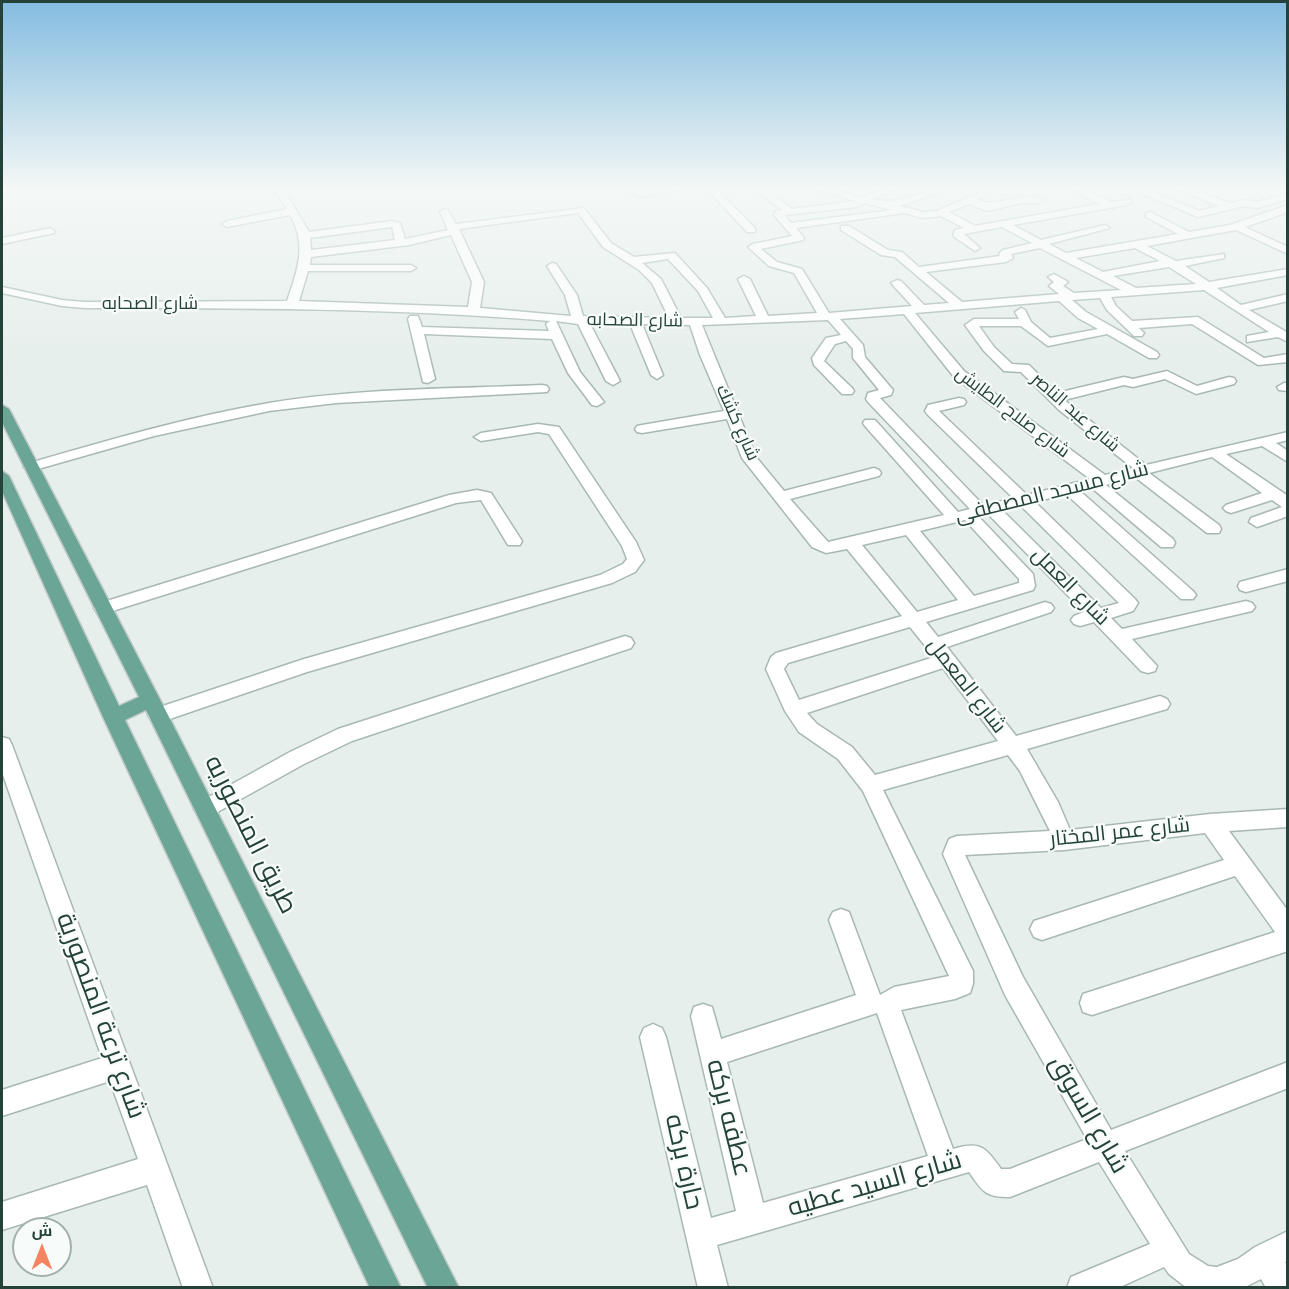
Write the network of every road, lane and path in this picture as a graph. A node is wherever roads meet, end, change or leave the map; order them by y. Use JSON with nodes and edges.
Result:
{"nodes":[{"id":1,"x":306,"y":248,"type":"edge"},
{"id":2,"x":357,"y":248,"type":"edge"},
{"id":3,"x":463,"y":248,"type":"edge"},
{"id":4,"x":612,"y":248,"type":"edge"},
{"id":5,"x":754,"y":248,"type":"edge"},
{"id":6,"x":879,"y":248,"type":"edge"},
{"id":7,"x":1023,"y":248,"type":"edge"},
{"id":8,"x":1050,"y":248,"type":"edge"},
{"id":9,"x":1112,"y":248,"type":"edge"},
{"id":10,"x":1143,"y":248,"type":"edge"},
{"id":11,"x":307,"y":254,"type":"junction"},
{"id":12,"x":1066,"y":256,"type":"junction"},
{"id":13,"x":1220,"y":256,"type":"dead end"},
{"id":14,"x":632,"y":261,"type":"junction"},
{"id":15,"x":1172,"y":264,"type":"junction"},
{"id":16,"x":552,"y":266,"type":"dead end"},
{"id":17,"x":304,"y":268,"type":"junction"},
{"id":18,"x":411,"y":268,"type":"dead end"},
{"id":19,"x":919,"y":270,"type":"junction"},
{"id":20,"x":1287,"y":272,"type":"edge"},
{"id":21,"x":1102,"y":275,"type":"junction"},
{"id":22,"x":1054,"y":277,"type":"dead end"},
{"id":23,"x":744,"y":279,"type":"dead end"},
{"id":24,"x":897,"y":283,"type":"dead end"},
{"id":25,"x":1208,"y":286,"type":"junction"},
{"id":26,"x":2,"y":290,"type":"edge"},
{"id":27,"x":1134,"y":292,"type":"junction"},
{"id":28,"x":1103,"y":294,"type":"junction"},
{"id":29,"x":2,"y":297,"type":"edge"},
{"id":30,"x":1066,"y":297,"type":"junction"},
{"id":31,"x":1287,"y":297,"type":"edge"},
{"id":32,"x":1014,"y":301,"type":"junction"},
{"id":33,"x":62,"y":303,"type":"junction"},
{"id":34,"x":292,"y":304,"type":"junction"},
{"id":35,"x":958,"y":305,"type":"junction"},
{"id":36,"x":412,"y":308,"type":"junction"},
{"id":37,"x":913,"y":309,"type":"junction"},
{"id":38,"x":1239,"y":309,"type":"junction"},
{"id":39,"x":473,"y":311,"type":"junction"},
{"id":40,"x":828,"y":316,"type":"junction"},
{"id":41,"x":549,"y":317,"type":"junction"},
{"id":42,"x":580,"y":320,"type":"junction"},
{"id":43,"x":764,"y":320,"type":"junction"},
{"id":44,"x":634,"y":321,"type":"junction"},
{"id":45,"x":678,"y":321,"type":"junction"},
{"id":46,"x":695,"y":322,"type":"junction"},
{"id":47,"x":721,"y":322,"type":"junction"},
{"id":48,"x":1024,"y":322,"type":"junction"},
{"id":49,"x":1128,"y":325,"type":"junction"},
{"id":50,"x":417,"y":330,"type":"junction"},
{"id":51,"x":1110,"y":330,"type":"junction"},
{"id":52,"x":556,"y":335,"type":"junction"},
{"id":53,"x":1283,"y":335,"type":"edge"},
{"id":54,"x":849,"y":337,"type":"junction"},
{"id":55,"x":1251,"y":339,"type":"dead end"},
{"id":56,"x":1287,"y":358,"type":"edge"},
{"id":57,"x":657,"y":375,"type":"dead end"},
{"id":58,"x":428,"y":379,"type":"dead end"},
{"id":59,"x":613,"y":381,"type":"dead end"},
{"id":60,"x":1229,"y":381,"type":"dead end"},
{"id":61,"x":542,"y":389,"type":"dead end"},
{"id":62,"x":846,"y":391,"type":"dead end"},
{"id":63,"x":1054,"y":398,"type":"junction"},
{"id":64,"x":597,"y":402,"type":"dead end"},
{"id":65,"x":959,"y":402,"type":"dead end"},
{"id":66,"x":2,"y":409,"type":"edge"},
{"id":67,"x":732,"y":414,"type":"junction"},
{"id":68,"x":870,"y":423,"type":"dead end"},
{"id":69,"x":642,"y":429,"type":"dead end"},
{"id":70,"x":1287,"y":436,"type":"edge"},
{"id":71,"x":482,"y":437,"type":"dead end"},
{"id":72,"x":1264,"y":441,"type":"junction"},
{"id":73,"x":1214,"y":452,"type":"junction"},
{"id":74,"x":1287,"y":458,"type":"edge"},
{"id":75,"x":31,"y":467,"type":"junction"},
{"id":76,"x":1141,"y":471,"type":"junction"},
{"id":77,"x":874,"y":473,"type":"dead end"},
{"id":78,"x":2,"y":476,"type":"edge"},
{"id":79,"x":1099,"y":482,"type":"junction"},
{"id":80,"x":1069,"y":489,"type":"junction"},
{"id":81,"x":1274,"y":494,"type":"junction"},
{"id":82,"x":781,"y":496,"type":"junction"},
{"id":83,"x":1024,"y":501,"type":"junction"},
{"id":84,"x":1287,"y":504,"type":"edge"},
{"id":85,"x":1231,"y":508,"type":"dead end"},
{"id":86,"x":1287,"y":510,"type":"edge"},
{"id":87,"x":974,"y":513,"type":"junction"},
{"id":88,"x":1257,"y":522,"type":"dead end"},
{"id":89,"x":910,"y":529,"type":"junction"},
{"id":90,"x":1213,"y":529,"type":"dead end"},
{"id":91,"x":514,"y":541,"type":"dead end"},
{"id":92,"x":818,"y":543,"type":"joint"},
{"id":93,"x":852,"y":543,"type":"junction"},
{"id":94,"x":1167,"y":543,"type":"dead end"},
{"id":95,"x":1287,"y":575,"type":"edge"},
{"id":96,"x":1246,"y":586,"type":"dead end"},
{"id":97,"x":1187,"y":596,"type":"dead end"},
{"id":98,"x":970,"y":603,"type":"junction"},
{"id":99,"x":1246,"y":607,"type":"dead end"},
{"id":100,"x":103,"y":608,"type":"junction"},
{"id":101,"x":1046,"y":608,"type":"dead end"},
{"id":102,"x":1097,"y":615,"type":"junction"},
{"id":103,"x":914,"y":620,"type":"junction"},
{"id":104,"x":1080,"y":620,"type":"dead end"},
{"id":105,"x":1118,"y":636,"type":"junction"},
{"id":106,"x":625,"y":643,"type":"dead end"},
{"id":107,"x":934,"y":645,"type":"junction"},
{"id":108,"x":947,"y":660,"type":"junction"},
{"id":109,"x":1148,"y":666,"type":"dead end"},
{"id":110,"x":1160,"y":704,"type":"dead end"},
{"id":111,"x":154,"y":707,"type":"junction"},
{"id":112,"x":795,"y":709,"type":"junction"},
{"id":113,"x":113,"y":717,"type":"junction"},
{"id":114,"x":2,"y":745,"type":"edge"},
{"id":115,"x":1012,"y":745,"type":"junction"},
{"id":116,"x":870,"y":785,"type":"junction"},
{"id":117,"x":205,"y":809,"type":"junction"},
{"id":118,"x":1287,"y":818,"type":"edge"},
{"id":119,"x":1210,"y":823,"type":"junction"},
{"id":120,"x":1064,"y":840,"type":"junction"},
{"id":121,"x":954,"y":849,"type":"joint"},
{"id":122,"x":1239,"y":865,"type":"junction"},
{"id":123,"x":841,"y":920,"type":"dead end"},
{"id":124,"x":1042,"y":929,"type":"dead end"},
{"id":125,"x":1287,"y":931,"type":"edge"},
{"id":126,"x":1287,"y":939,"type":"edge"},
{"id":127,"x":1092,"y":1003,"type":"dead end"},
{"id":128,"x":703,"y":1016,"type":"dead end"},
{"id":129,"x":653,"y":1036,"type":"dead end"},
{"id":130,"x":713,"y":1054,"type":"junction"},
{"id":131,"x":118,"y":1066,"type":"junction"},
{"id":132,"x":1287,"y":1075,"type":"edge"},
{"id":133,"x":2,"y":1102,"type":"edge"},
{"id":134,"x":1106,"y":1147,"type":"junction"},
{"id":135,"x":945,"y":1164,"type":"junction"},
{"id":136,"x":154,"y":1167,"type":"junction"},
{"id":137,"x":2,"y":1216,"type":"edge"},
{"id":138,"x":753,"y":1220,"type":"junction"},
{"id":139,"x":700,"y":1236,"type":"junction"},
{"id":140,"x":1169,"y":1250,"type":"junction"},
{"id":141,"x":1276,"y":1251,"type":"edge"},
{"id":142,"x":198,"y":1287,"type":"edge"},
{"id":143,"x":386,"y":1287,"type":"edge"},
{"id":144,"x":444,"y":1287,"type":"edge"},
{"id":145,"x":713,"y":1287,"type":"edge"},
{"id":146,"x":1082,"y":1287,"type":"edge"},
{"id":147,"x":1283,"y":1287,"type":"edge"}],
"edges":[{"from":1,"to":11,"type":"street"},
{"from":2,"to":11,"type":"street"},
{"from":3,"to":39,"type":"street"},
{"from":4,"to":14,"type":"street"},
{"from":5,"to":40,"type":"street"},
{"from":6,"to":19,"type":"street"},
{"from":7,"to":19,"type":"street"},
{"from":8,"to":12,"type":"street"},
{"from":9,"to":12,"type":"street"},
{"from":10,"to":15,"type":"street"},
{"from":11,"to":17,"type":"street"},
{"from":12,"to":21,"type":"street"},
{"from":13,"to":15,"type":"street"},
{"from":14,"to":45,"type":"street"},
{"from":14,"to":47,"type":"street"},
{"from":15,"to":21,"type":"street"},
{"from":15,"to":25,"type":"street"},
{"from":16,"to":42,"type":"street"},
{"from":17,"to":18,"type":"street"},
{"from":17,"to":34,"type":"street"},
{"from":19,"to":35,"type":"street"},
{"from":20,"to":25,"type":"street","name":"شارع الصحابه"},
{"from":21,"to":27,"type":"street"},
{"from":22,"to":30,"type":"street"},
{"from":23,"to":43,"type":"street"},
{"from":24,"to":37,"type":"street","name":"شارع صلاح الطايش"},
{"from":25,"to":27,"type":"street","name":"شارع الصحابه"},
{"from":25,"to":38,"type":"street"},
{"from":26,"to":33,"type":"street","name":"شارع الصحابه"},
{"from":27,"to":28,"type":"street","name":"شارع الصحابه"},
{"from":28,"to":30,"type":"street","name":"شارع الصحابه"},
{"from":28,"to":49,"type":"street"},
{"from":29,"to":33,"type":"street","name":"شارع الصحابه"},
{"from":30,"to":32,"type":"street","name":"شارع الصحابه"},
{"from":30,"to":51,"type":"street"},
{"from":31,"to":38,"type":"street"},
{"from":32,"to":35,"type":"street","name":"شارع الصحابه"},
{"from":32,"to":48,"type":"street"},
{"from":33,"to":34,"type":"street","name":"شارع الصحابه"},
{"from":34,"to":36,"type":"street","name":"شارع الصحابه"},
{"from":35,"to":37,"type":"street","name":"شارع الصحابه"},
{"from":36,"to":39,"type":"street","name":"شارع الصحابه"},
{"from":36,"to":50,"type":"street"},
{"from":37,"to":40,"type":"street","name":"شارع الصحابه"},
{"from":37,"to":79,"type":"street","name":"شارع صلاح الطايش"},
{"from":38,"to":53,"type":"street"},
{"from":39,"to":41,"type":"street","name":"شارع الصحابه"},
{"from":40,"to":43,"type":"street","name":"شارع الصحابه"},
{"from":40,"to":54,"type":"street"},
{"from":41,"to":42,"type":"street","name":"شارع الصحابه"},
{"from":41,"to":52,"type":"street"},
{"from":42,"to":44,"type":"street","name":"شارع الصحابه"},
{"from":42,"to":59,"type":"street"},
{"from":43,"to":47,"type":"street","name":"شارع الصحابه"},
{"from":44,"to":45,"type":"street","name":"شارع الصحابه"},
{"from":44,"to":57,"type":"street"},
{"from":45,"to":46,"type":"street","name":"شارع الصحابه"},
{"from":46,"to":47,"type":"street","name":"شارع الصحابه"},
{"from":46,"to":67,"type":"street","name":"شارع كشك"},
{"from":48,"to":51,"type":"street"},
{"from":48,"to":63,"type":"street","name":"شارع عبد الناصر"},
{"from":49,"to":51,"type":"street"},
{"from":49,"to":56,"type":"street"},
{"from":50,"to":52,"type":"street"},
{"from":50,"to":58,"type":"street"},
{"from":52,"to":64,"type":"street"},
{"from":53,"to":55,"type":"street"},
{"from":54,"to":62,"type":"street"},
{"from":54,"to":87,"type":"street"},
{"from":60,"to":63,"type":"street"},
{"from":61,"to":75,"type":"street"},
{"from":63,"to":76,"type":"street","name":"شارع عبد الناصر"},
{"from":65,"to":83,"type":"street"},
{"from":66,"to":75,"type":"main road","name":"طريق المنصوريه"},
{"from":67,"to":69,"type":"street"},
{"from":67,"to":82,"type":"street","name":"شارع كشك"},
{"from":68,"to":87,"type":"street"},
{"from":70,"to":72,"type":"street","name":"شارع مسجد المصطفى"},
{"from":71,"to":111,"type":"street"},
{"from":72,"to":73,"type":"street","name":"شارع مسجد المصطفى"},
{"from":72,"to":74,"type":"street"},
{"from":73,"to":76,"type":"street","name":"شارع مسجد المصطفى"},
{"from":73,"to":81,"type":"street"},
{"from":75,"to":100,"type":"main road","name":"طريق المنصوريه"},
{"from":76,"to":79,"type":"street","name":"شارع مسجد المصطفى"},
{"from":76,"to":90,"type":"street","name":"شارع عبد الناصر"},
{"from":77,"to":82,"type":"street"},
{"from":78,"to":113,"type":"main road"},
{"from":79,"to":80,"type":"street","name":"شارع مسجد المصطفى"},
{"from":79,"to":94,"type":"street","name":"شارع صلاح الطايش"},
{"from":80,"to":83,"type":"street","name":"شارع مسجد المصطفى"},
{"from":80,"to":97,"type":"street"},
{"from":81,"to":84,"type":"street"},
{"from":81,"to":85,"type":"street"},
{"from":82,"to":92,"type":"street","name":"شارع كشك"},
{"from":83,"to":87,"type":"street","name":"شارع مسجد المصطفى"},
{"from":83,"to":102,"type":"street"},
{"from":86,"to":88,"type":"street"},
{"from":87,"to":89,"type":"street","name":"شارع مسجد المصطفى"},
{"from":87,"to":98,"type":"street"},
{"from":87,"to":102,"type":"street","name":"شارع العمل"},
{"from":89,"to":93,"type":"street","name":"شارع مسجد المصطفى"},
{"from":89,"to":98,"type":"street"},
{"from":91,"to":100,"type":"street"},
{"from":92,"to":93,"type":"street","name":"شارع مسجد المصطفى"},
{"from":93,"to":103,"type":"street","name":"شارع المعمل"},
{"from":95,"to":96,"type":"street"},
{"from":98,"to":103,"type":"street"},
{"from":99,"to":105,"type":"street"},
{"from":100,"to":111,"type":"main road","name":"طريق المنصوريه"},
{"from":101,"to":107,"type":"street"},
{"from":102,"to":104,"type":"street"},
{"from":102,"to":105,"type":"street","name":"شارع العمل"},
{"from":103,"to":107,"type":"street","name":"شارع المعمل"},
{"from":103,"to":112,"type":"street"},
{"from":105,"to":109,"type":"street","name":"شارع العمل"},
{"from":106,"to":117,"type":"street"},
{"from":107,"to":108,"type":"street","name":"شارع المعمل"},
{"from":108,"to":112,"type":"street"},
{"from":108,"to":115,"type":"street","name":"شارع المعمل"},
{"from":110,"to":115,"type":"street"},
{"from":111,"to":113,"type":"main road"},
{"from":111,"to":117,"type":"main road","name":"طريق المنصوريه"},
{"from":112,"to":116,"type":"street"},
{"from":113,"to":143,"type":"main road"},
{"from":114,"to":131,"type":"street","name":"شارع ترعة المنصورية"},
{"from":115,"to":116,"type":"street"},
{"from":115,"to":120,"type":"street","name":"شارع المعمل"},
{"from":116,"to":135,"type":"street"},
{"from":117,"to":144,"type":"main road","name":"طريق المنصوريه"},
{"from":118,"to":119,"type":"street","name":"شارع عمر المختار"},
{"from":119,"to":120,"type":"street","name":"شارع عمر المختار"},
{"from":119,"to":122,"type":"street"},
{"from":120,"to":121,"type":"street","name":"شارع عمر المختار"},
{"from":121,"to":134,"type":"street","name":"شارع السوق"},
{"from":122,"to":124,"type":"street"},
{"from":122,"to":125,"type":"street"},
{"from":123,"to":130,"type":"street"},
{"from":126,"to":127,"type":"street"},
{"from":128,"to":130,"type":"street","name":"عطفه بركه"},
{"from":129,"to":139,"type":"street","name":"حارة بركه"},
{"from":130,"to":138,"type":"street","name":"عطفه بركه"},
{"from":131,"to":133,"type":"street"},
{"from":131,"to":136,"type":"street","name":"شارع ترعة المنصورية"},
{"from":132,"to":134,"type":"street"},
{"from":134,"to":135,"type":"street","name":"شارع السيد عطيه"},
{"from":134,"to":140,"type":"street","name":"شارع السوق"},
{"from":135,"to":138,"type":"street","name":"شارع السيد عطيه"},
{"from":136,"to":137,"type":"street"},
{"from":136,"to":142,"type":"street","name":"شارع ترعة المنصورية"},
{"from":138,"to":139,"type":"street","name":"شارع السيد عطيه"},
{"from":139,"to":145,"type":"street","name":"حارة بركه"},
{"from":140,"to":141,"type":"street","name":"شارع السوق"},
{"from":140,"to":146,"type":"street"},
{"from":141,"to":147,"type":"street"}]}
